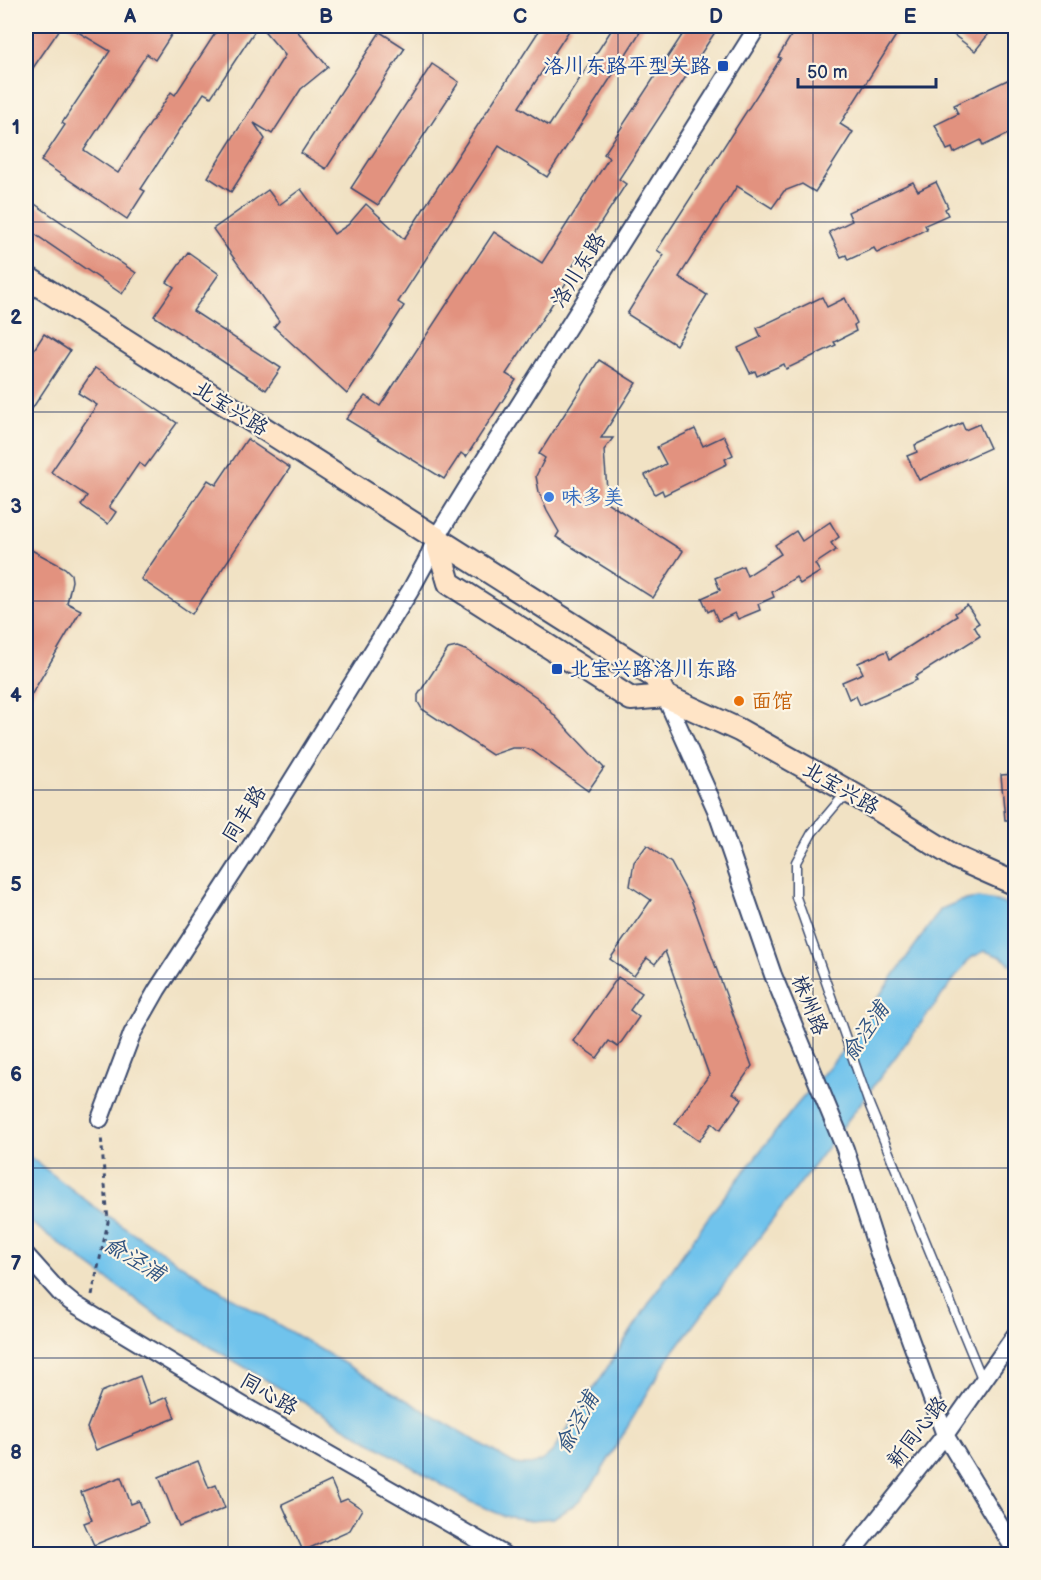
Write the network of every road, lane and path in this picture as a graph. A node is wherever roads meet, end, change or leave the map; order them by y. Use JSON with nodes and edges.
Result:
{"nodes":[{"id":1,"x":758,"y":26,"type":"edge"},
{"id":2,"x":26,"y":277,"type":"edge"},
{"id":3,"x":436,"y":538,"type":"junction"},
{"id":4,"x":665,"y":696,"type":"junction"},
{"id":5,"x":858,"y":797,"type":"junction"},
{"id":6,"x":1016,"y":884,"type":"edge"},
{"id":7,"x":100,"y":1119,"type":"joint"},
{"id":8,"x":26,"y":1255,"type":"edge"},
{"id":9,"x":88,"y":1312,"type":"junction"},
{"id":10,"x":1016,"y":1334,"type":"edge"},
{"id":11,"x":983,"y":1382,"type":"junction"},
{"id":12,"x":945,"y":1435,"type":"junction"},
{"id":13,"x":1016,"y":1552,"type":"edge"},
{"id":14,"x":503,"y":1554,"type":"edge"},
{"id":15,"x":850,"y":1554,"type":"edge"}],
"edges":[{"from":1,"to":3,"type":"street","name":"洛川东路"},
{"from":2,"to":3,"type":"street","name":"北宝兴路"},
{"from":3,"to":4,"type":"street","name":"北宝兴路"},
{"from":3,"to":4,"type":"street","name":"北宝兴路"},
{"from":3,"to":7,"type":"street","name":"同丰路"},
{"from":4,"to":5,"type":"street","name":"北宝兴路"},
{"from":4,"to":12,"type":"street","name":"株州路"},
{"from":5,"to":6,"type":"street","name":"北宝兴路"},
{"from":5,"to":11,"type":"lane"},
{"from":7,"to":9,"type":"path"},
{"from":8,"to":9,"type":"street","name":"同心路"},
{"from":9,"to":14,"type":"street","name":"同心路"},
{"from":10,"to":11,"type":"street","name":"新同心路"},
{"from":11,"to":12,"type":"street","name":"新同心路"},
{"from":12,"to":13,"type":"street","name":"株州路"},
{"from":12,"to":15,"type":"street","name":"新同心路"}]}
